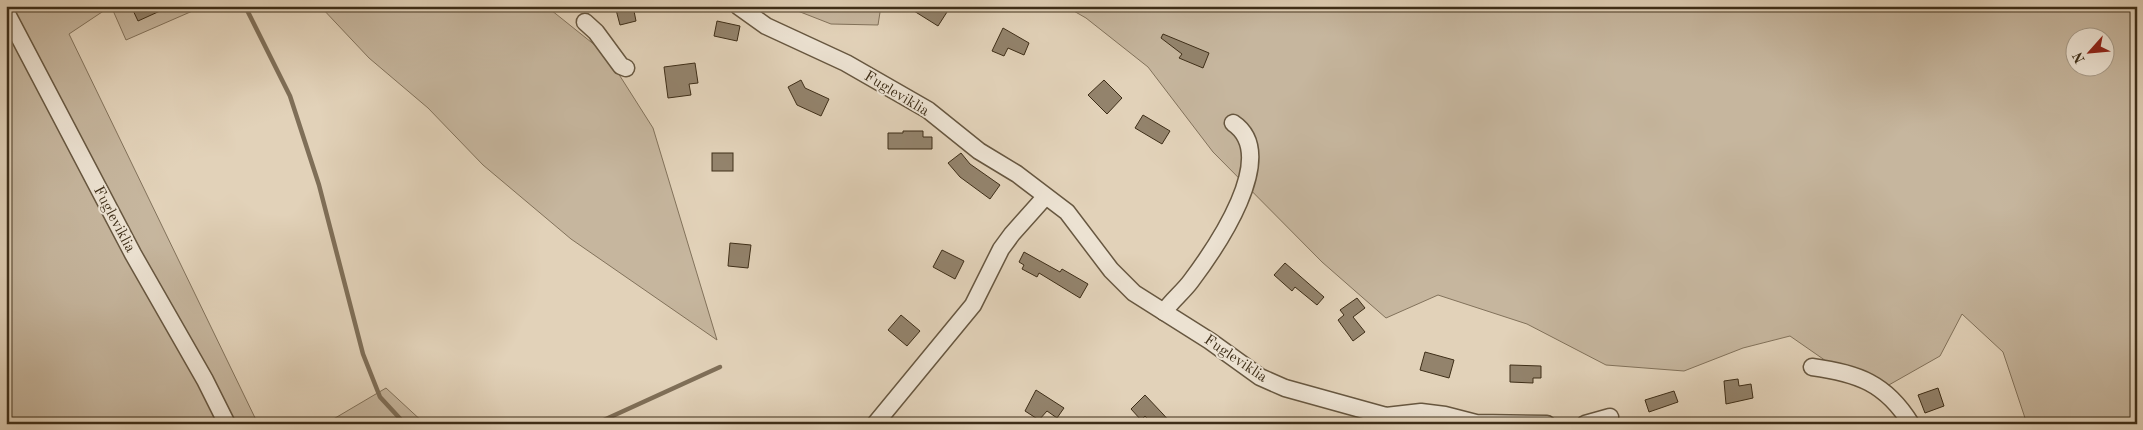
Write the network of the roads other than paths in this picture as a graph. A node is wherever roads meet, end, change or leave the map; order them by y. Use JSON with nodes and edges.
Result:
{"nodes":[{"id":1,"x":738,"y":6,"type":"edge"},
{"id":2,"x":6,"y":12,"type":"edge"},
{"id":3,"x":585,"y":22,"type":"dead end"},
{"id":4,"x":626,"y":68,"type":"dead end"},
{"id":5,"x":1233,"y":123,"type":"dead end"},
{"id":6,"x":1046,"y":197,"type":"junction"},
{"id":7,"x":1164,"y":312,"type":"junction"},
{"id":8,"x":1812,"y":367,"type":"dead end"},
{"id":9,"x":1610,"y":417,"type":"dead end"},
{"id":10,"x":227,"y":424,"type":"edge"},
{"id":11,"x":875,"y":424,"type":"edge"},
{"id":12,"x":1547,"y":424,"type":"edge"},
{"id":13,"x":1585,"y":424,"type":"edge"},
{"id":14,"x":1910,"y":424,"type":"edge"}],
"edges":[{"from":1,"to":6,"type":"street","name":"Fugleviklia"},
{"from":2,"to":10,"type":"street","name":"Fugleviklia"},
{"from":3,"to":4,"type":"street"},
{"from":5,"to":7,"type":"street"},
{"from":6,"to":7,"type":"street","name":"Fugleviklia"},
{"from":6,"to":11,"type":"street"},
{"from":7,"to":12,"type":"street","name":"Fugleviklia"},
{"from":8,"to":14,"type":"street"},
{"from":9,"to":13,"type":"street"}]}
